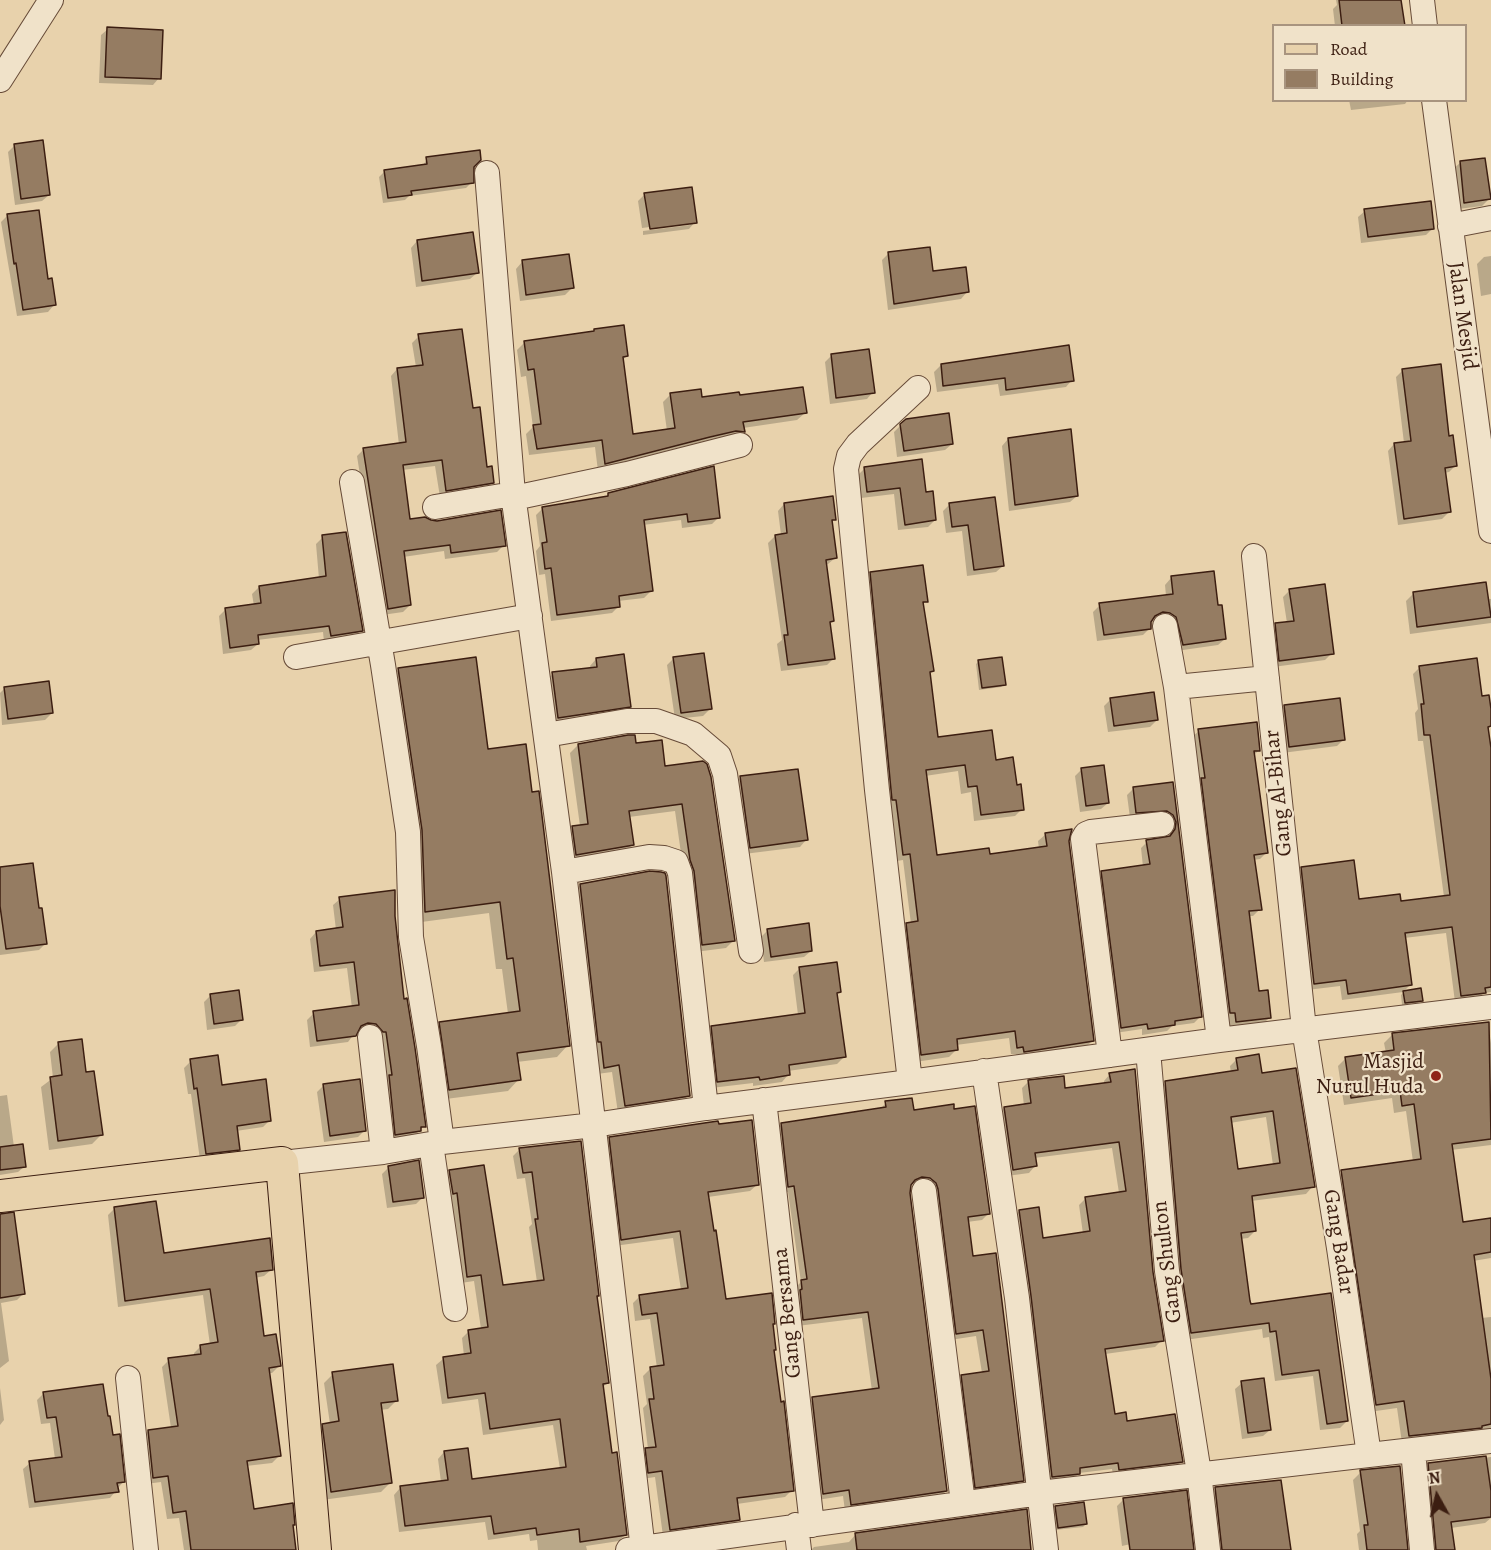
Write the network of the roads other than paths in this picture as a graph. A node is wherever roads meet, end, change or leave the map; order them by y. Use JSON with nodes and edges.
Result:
{"nodes":[{"id":1,"x":51,"y":0,"type":"edge"},
{"id":2,"x":1422,"y":0,"type":"edge"},
{"id":3,"x":1425,"y":24,"type":"edge"},
{"id":4,"x":0,"y":80,"type":"edge"},
{"id":5,"x":1434,"y":102,"type":"edge"},
{"id":6,"x":487,"y":173,"type":"dead end"},
{"id":7,"x":1491,"y":218,"type":"edge"},
{"id":8,"x":1450,"y":225,"type":"junction"},
{"id":9,"x":918,"y":388,"type":"dead end"},
{"id":10,"x":740,"y":445,"type":"dead end"},
{"id":11,"x":352,"y":482,"type":"dead end"},
{"id":12,"x":513,"y":496,"type":"junction"},
{"id":13,"x":435,"y":507,"type":"dead end"},
{"id":14,"x":1491,"y":531,"type":"edge"},
{"id":15,"x":1254,"y":556,"type":"dead end"},
{"id":16,"x":530,"y":616,"type":"junction"},
{"id":17,"x":1165,"y":627,"type":"dead end"},
{"id":18,"x":380,"y":644,"type":"junction"},
{"id":19,"x":296,"y":657,"type":"dead end"},
{"id":20,"x":1267,"y":678,"type":"junction"},
{"id":21,"x":1176,"y":687,"type":"junction"},
{"id":22,"x":546,"y":735,"type":"junction"},
{"id":23,"x":1162,"y":824,"type":"dead end"},
{"id":24,"x":564,"y":872,"type":"junction"},
{"id":25,"x":751,"y":951,"type":"dead end"},
{"id":26,"x":1491,"y":1007,"type":"edge"},
{"id":27,"x":1304,"y":1029,"type":"junction"},
{"id":28,"x":370,"y":1037,"type":"dead end"},
{"id":29,"x":1219,"y":1040,"type":"junction"},
{"id":30,"x":1148,"y":1050,"type":"junction"},
{"id":31,"x":1110,"y":1055,"type":"junction"},
{"id":32,"x":984,"y":1071,"type":"junction"},
{"id":33,"x":910,"y":1082,"type":"junction"},
{"id":34,"x":764,"y":1100,"type":"junction"},
{"id":35,"x":706,"y":1108,"type":"junction"},
{"id":36,"x":594,"y":1125,"type":"junction"},
{"id":37,"x":436,"y":1143,"type":"junction"},
{"id":38,"x":383,"y":1152,"type":"junction"},
{"id":39,"x":282,"y":1163,"type":"junction"},
{"id":40,"x":924,"y":1191,"type":"dead end"},
{"id":41,"x":0,"y":1196,"type":"edge"},
{"id":42,"x":455,"y":1310,"type":"dead end"},
{"id":43,"x":128,"y":1378,"type":"dead end"},
{"id":44,"x":1491,"y":1441,"type":"edge"},
{"id":45,"x":1413,"y":1450,"type":"junction"},
{"id":46,"x":1369,"y":1455,"type":"junction"},
{"id":47,"x":1199,"y":1473,"type":"junction"},
{"id":48,"x":1040,"y":1492,"type":"junction"},
{"id":49,"x":963,"y":1503,"type":"junction"},
{"id":50,"x":804,"y":1525,"type":"junction"},
{"id":51,"x":146,"y":1550,"type":"edge"},
{"id":52,"x":315,"y":1550,"type":"edge"},
{"id":53,"x":638,"y":1550,"type":"edge"},
{"id":54,"x":799,"y":1550,"type":"edge"},
{"id":55,"x":1046,"y":1550,"type":"edge"},
{"id":56,"x":1208,"y":1550,"type":"edge"},
{"id":57,"x":1422,"y":1550,"type":"edge"}],
"edges":[{"from":1,"to":4,"type":"street"},
{"from":2,"to":3,"type":"street"},
{"from":5,"to":8,"type":"street","name":"Jalan Mesjid"},
{"from":6,"to":12,"type":"street"},
{"from":7,"to":8,"type":"street"},
{"from":8,"to":14,"type":"street","name":"Jalan Mesjid"},
{"from":9,"to":33,"type":"street"},
{"from":10,"to":12,"type":"street"},
{"from":11,"to":18,"type":"street"},
{"from":12,"to":13,"type":"street"},
{"from":12,"to":16,"type":"street"},
{"from":15,"to":20,"type":"street","name":"Gang Al-Bihar"},
{"from":16,"to":18,"type":"street"},
{"from":16,"to":22,"type":"street"},
{"from":17,"to":21,"type":"street"},
{"from":18,"to":19,"type":"street"},
{"from":18,"to":37,"type":"street"},
{"from":20,"to":21,"type":"street"},
{"from":20,"to":27,"type":"street","name":"Gang Al-Bihar"},
{"from":21,"to":29,"type":"street"},
{"from":22,"to":24,"type":"street"},
{"from":22,"to":25,"type":"street"},
{"from":23,"to":31,"type":"street"},
{"from":24,"to":35,"type":"street"},
{"from":24,"to":36,"type":"street"},
{"from":26,"to":27,"type":"street"},
{"from":27,"to":29,"type":"street"},
{"from":27,"to":46,"type":"street","name":"Gang Badar"},
{"from":28,"to":38,"type":"street"},
{"from":29,"to":30,"type":"street"},
{"from":30,"to":31,"type":"street"},
{"from":30,"to":47,"type":"street","name":"Gang Shulton"},
{"from":31,"to":32,"type":"street"},
{"from":32,"to":33,"type":"street"},
{"from":32,"to":48,"type":"street"},
{"from":33,"to":34,"type":"street"},
{"from":34,"to":35,"type":"street"},
{"from":34,"to":50,"type":"street","name":"Gang Bersama"},
{"from":35,"to":36,"type":"street"},
{"from":36,"to":37,"type":"street"},
{"from":36,"to":53,"type":"street"},
{"from":37,"to":38,"type":"street"},
{"from":37,"to":42,"type":"street"},
{"from":38,"to":39,"type":"street"},
{"from":39,"to":41,"type":"main road"},
{"from":39,"to":52,"type":"main road"},
{"from":40,"to":49,"type":"street"},
{"from":43,"to":51,"type":"street"},
{"from":44,"to":45,"type":"street"},
{"from":45,"to":46,"type":"street"},
{"from":45,"to":57,"type":"street"},
{"from":46,"to":47,"type":"street"},
{"from":47,"to":48,"type":"street"},
{"from":47,"to":56,"type":"street","name":"Gang Shulton"},
{"from":48,"to":49,"type":"street"},
{"from":48,"to":55,"type":"street"},
{"from":49,"to":50,"type":"street"},
{"from":50,"to":53,"type":"street"},
{"from":50,"to":54,"type":"street","name":"Gang Bersama"}]}
